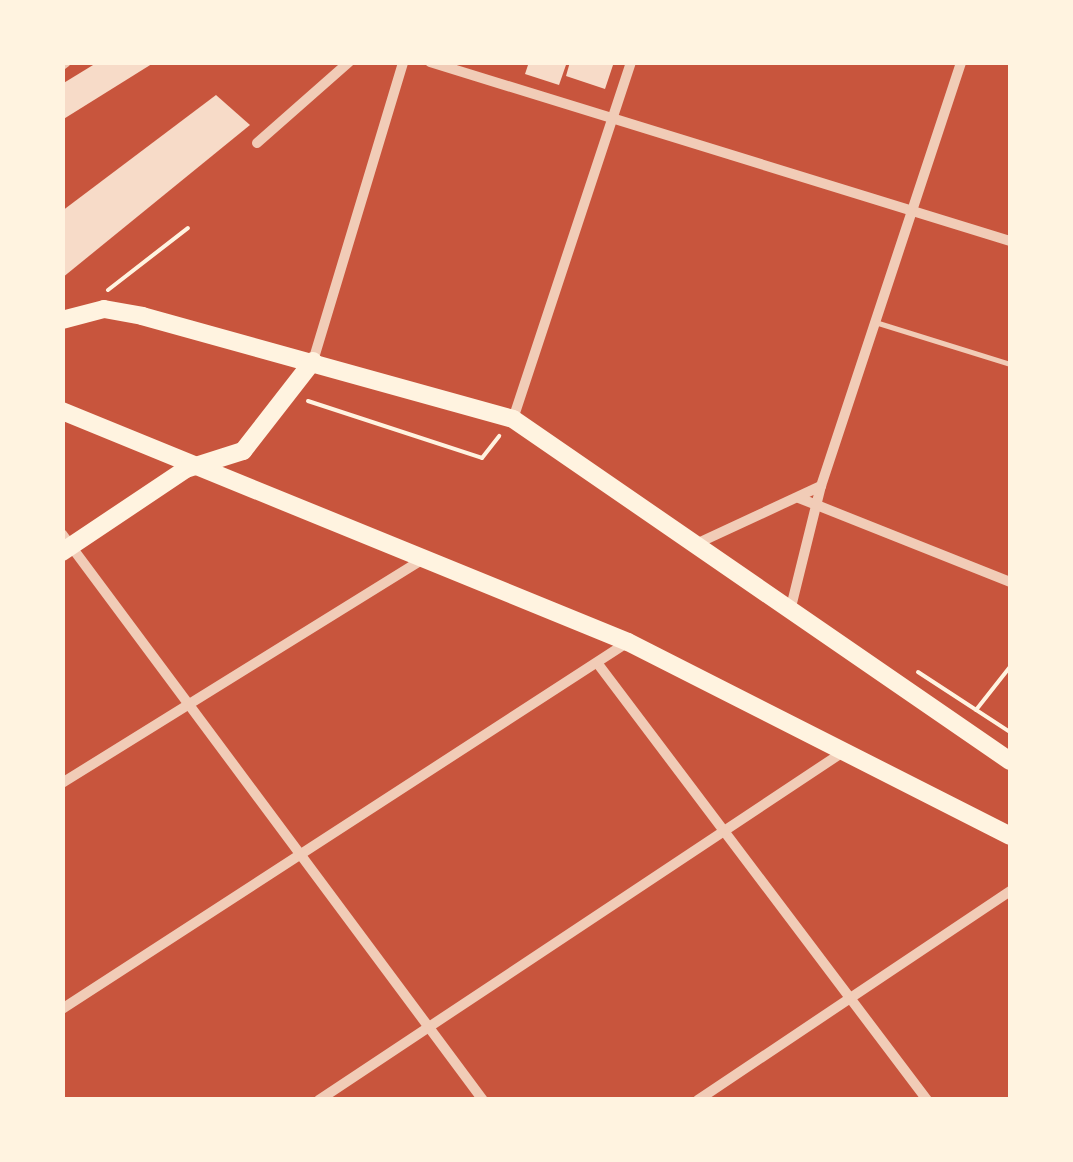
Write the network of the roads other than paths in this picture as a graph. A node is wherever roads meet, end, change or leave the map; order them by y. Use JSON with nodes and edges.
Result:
{"nodes":[{"id":1,"x":349,"y":62,"type":"edge"},
{"id":2,"x":403,"y":62,"type":"edge"},
{"id":3,"x":430,"y":62,"type":"edge"},
{"id":4,"x":631,"y":62,"type":"edge"},
{"id":5,"x":961,"y":62,"type":"edge"},
{"id":6,"x":609,"y":124,"type":"junction"},
{"id":7,"x":256,"y":144,"type":"dead end"},
{"id":8,"x":910,"y":216,"type":"junction"},
{"id":9,"x":1010,"y":241,"type":"edge"},
{"id":10,"x":70,"y":317,"type":"edge"},
{"id":11,"x":873,"y":322,"type":"junction"},
{"id":12,"x":313,"y":361,"type":"junction"},
{"id":13,"x":1010,"y":364,"type":"edge"},
{"id":14,"x":62,"y":411,"type":"edge"},
{"id":15,"x":513,"y":418,"type":"junction"},
{"id":16,"x":186,"y":468,"type":"junction"},
{"id":17,"x":821,"y":486,"type":"junction"},
{"id":18,"x":799,"y":498,"type":"junction"},
{"id":19,"x":818,"y":506,"type":"junction"},
{"id":20,"x":65,"y":544,"type":"edge"},
{"id":21,"x":696,"y":544,"type":"junction"},
{"id":22,"x":423,"y":559,"type":"junction"},
{"id":23,"x":1010,"y":582,"type":"edge"},
{"id":24,"x":789,"y":612,"type":"junction"},
{"id":25,"x":628,"y":642,"type":"junction"},
{"id":26,"x":598,"y":664,"type":"junction"},
{"id":27,"x":188,"y":706,"type":"junction"},
{"id":28,"x":846,"y":749,"type":"junction"},
{"id":29,"x":1010,"y":761,"type":"edge"},
{"id":30,"x":62,"y":783,"type":"edge"},
{"id":31,"x":726,"y":832,"type":"junction"},
{"id":32,"x":1010,"y":836,"type":"edge"},
{"id":33,"x":305,"y":858,"type":"junction"},
{"id":34,"x":1010,"y":891,"type":"edge"},
{"id":35,"x":849,"y":997,"type":"junction"},
{"id":36,"x":62,"y":1009,"type":"edge"},
{"id":37,"x":430,"y":1028,"type":"junction"},
{"id":38,"x":319,"y":1100,"type":"edge"},
{"id":39,"x":483,"y":1100,"type":"edge"},
{"id":40,"x":698,"y":1100,"type":"edge"},
{"id":41,"x":927,"y":1100,"type":"edge"}],
"edges":[{"from":1,"to":7,"type":"street"},
{"from":2,"to":12,"type":"street"},
{"from":3,"to":6,"type":"street"},
{"from":4,"to":6,"type":"street"},
{"from":5,"to":8,"type":"street"},
{"from":6,"to":8,"type":"street"},
{"from":6,"to":15,"type":"street"},
{"from":8,"to":9,"type":"street"},
{"from":8,"to":11,"type":"street"},
{"from":10,"to":12,"type":"main road"},
{"from":11,"to":13,"type":"lane"},
{"from":11,"to":17,"type":"street"},
{"from":12,"to":15,"type":"main road"},
{"from":12,"to":16,"type":"main road"},
{"from":14,"to":16,"type":"main road"},
{"from":15,"to":21,"type":"main road"},
{"from":16,"to":20,"type":"main road"},
{"from":16,"to":22,"type":"main road"},
{"from":17,"to":18,"type":"street"},
{"from":17,"to":19,"type":"street"},
{"from":18,"to":19,"type":"street"},
{"from":18,"to":21,"type":"street"},
{"from":19,"to":23,"type":"street"},
{"from":19,"to":24,"type":"street"},
{"from":20,"to":27,"type":"street"},
{"from":21,"to":24,"type":"main road"},
{"from":22,"to":25,"type":"main road"},
{"from":22,"to":27,"type":"street"},
{"from":24,"to":29,"type":"main road"},
{"from":25,"to":26,"type":"street"},
{"from":25,"to":28,"type":"main road"},
{"from":26,"to":31,"type":"street"},
{"from":26,"to":33,"type":"street"},
{"from":27,"to":30,"type":"street"},
{"from":27,"to":33,"type":"street"},
{"from":28,"to":31,"type":"street"},
{"from":28,"to":32,"type":"main road"},
{"from":31,"to":35,"type":"street"},
{"from":31,"to":37,"type":"street"},
{"from":33,"to":36,"type":"street"},
{"from":33,"to":37,"type":"street"},
{"from":34,"to":35,"type":"street"},
{"from":35,"to":40,"type":"street"},
{"from":35,"to":41,"type":"street"},
{"from":37,"to":38,"type":"street"},
{"from":37,"to":39,"type":"street"}]}
